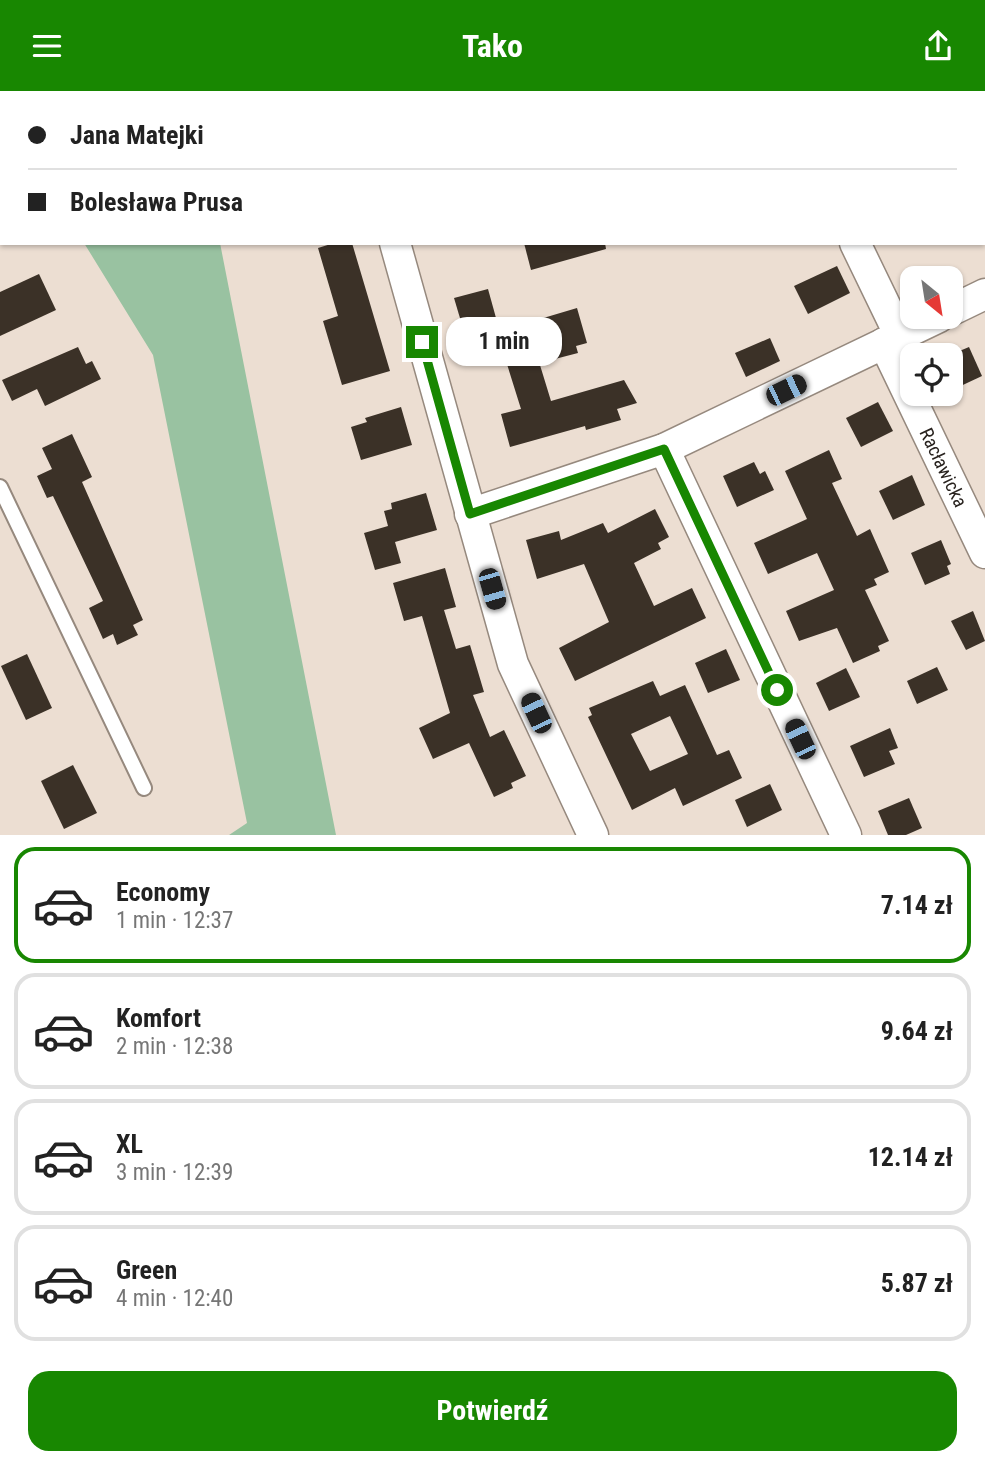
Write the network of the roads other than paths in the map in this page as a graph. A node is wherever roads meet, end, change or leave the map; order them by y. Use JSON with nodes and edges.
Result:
{"nodes":[{"id":1,"x":396,"y":245,"type":"edge"},
{"id":2,"x":856,"y":245,"type":"edge"},
{"id":3,"x":985,"y":294,"type":"edge"},
{"id":4,"x":963,"y":305,"type":"edge"},
{"id":5,"x":914,"y":329,"type":"edge"},
{"id":6,"x":892,"y":340,"type":"junction"},
{"id":7,"x":664,"y":449,"type":"junction"},
{"id":8,"x":0,"y":487,"type":"edge"},
{"id":9,"x":470,"y":514,"type":"junction"},
{"id":10,"x":985,"y":553,"type":"edge"},
{"id":11,"x":144,"y":789,"type":"dead end"},
{"id":12,"x":593,"y":835,"type":"edge"},
{"id":13,"x":846,"y":835,"type":"edge"}],
"edges":[{"from":1,"to":9,"type":"street"},
{"from":2,"to":6,"type":"street","name":"Racławicka"},
{"from":3,"to":4,"type":"street"},
{"from":5,"to":6,"type":"street"},
{"from":6,"to":7,"type":"street"},
{"from":6,"to":10,"type":"street","name":"Racławicka"},
{"from":7,"to":9,"type":"street"},
{"from":7,"to":13,"type":"street"},
{"from":8,"to":11,"type":"lane"},
{"from":9,"to":12,"type":"street"}]}
